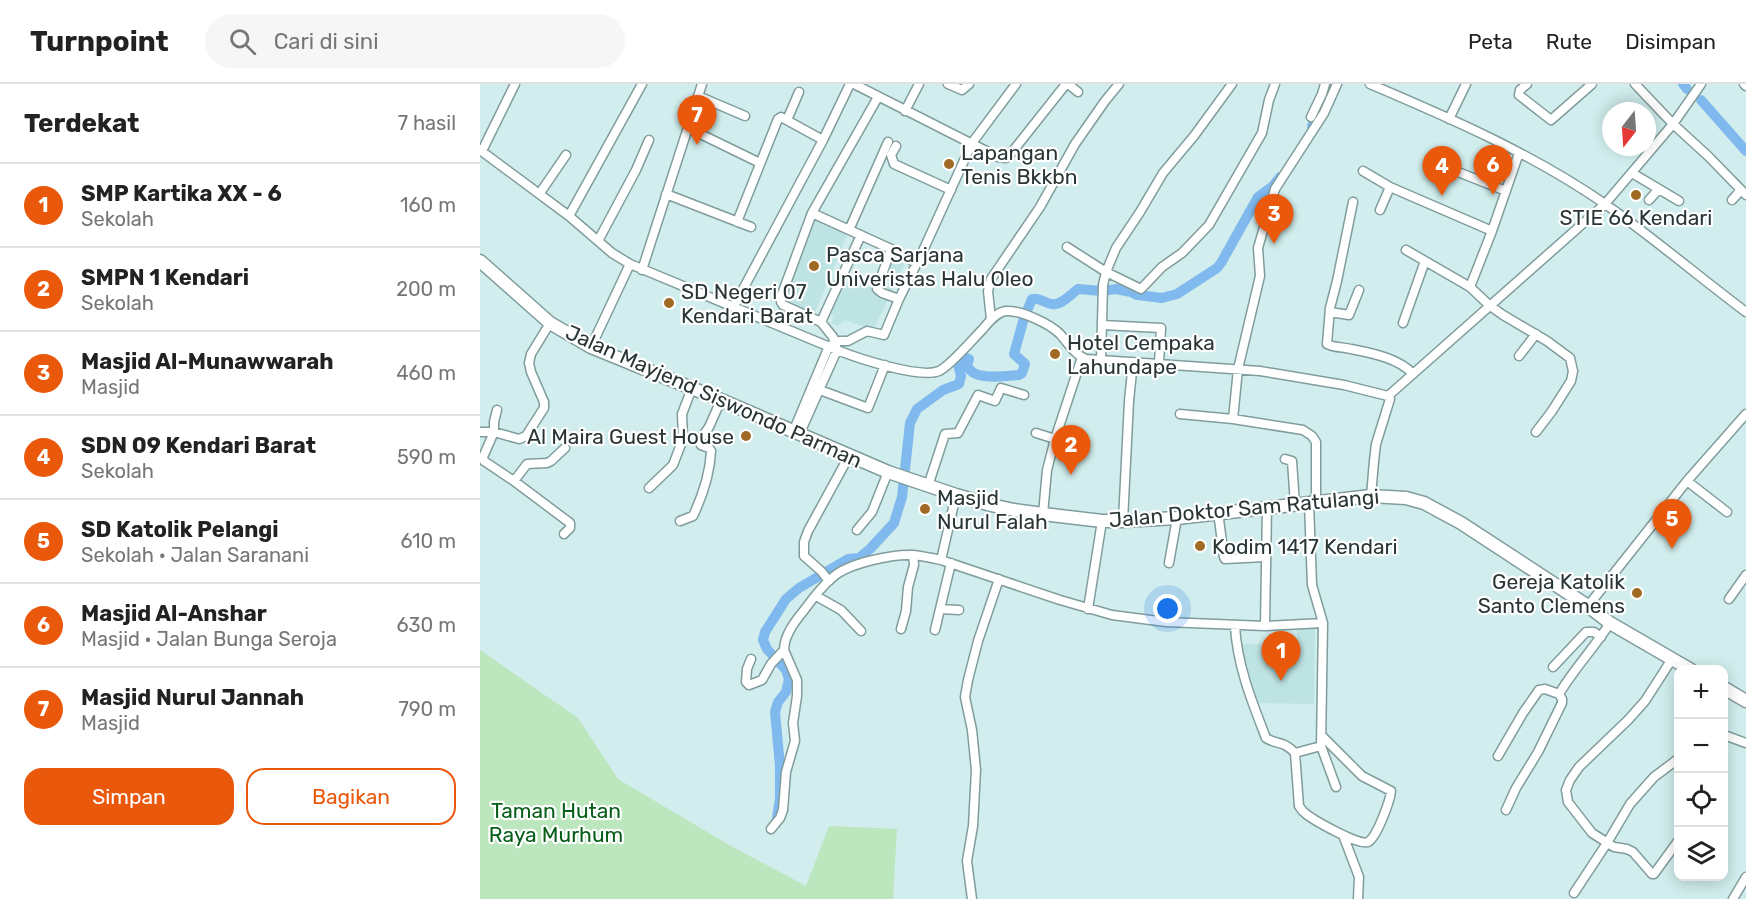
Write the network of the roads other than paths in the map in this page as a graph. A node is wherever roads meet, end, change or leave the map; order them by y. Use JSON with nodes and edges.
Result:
{"nodes":[{"id":1,"x":515,"y":84,"type":"edge"},
{"id":2,"x":642,"y":84,"type":"edge"},
{"id":3,"x":702,"y":84,"type":"edge"},
{"id":4,"x":852,"y":84,"type":"edge"},
{"id":5,"x":919,"y":84,"type":"edge"},
{"id":6,"x":948,"y":84,"type":"edge"},
{"id":7,"x":969,"y":84,"type":"edge"},
{"id":8,"x":1016,"y":84,"type":"edge"},
{"id":9,"x":1067,"y":84,"type":"edge"},
{"id":10,"x":1119,"y":84,"type":"edge"},
{"id":11,"x":1232,"y":84,"type":"edge"},
{"id":12,"x":1275,"y":84,"type":"edge"},
{"id":13,"x":1325,"y":84,"type":"edge"},
{"id":14,"x":1337,"y":84,"type":"edge"},
{"id":15,"x":1370,"y":84,"type":"edge"},
{"id":16,"x":1466,"y":84,"type":"edge"},
{"id":17,"x":1527,"y":84,"type":"edge"},
{"id":18,"x":1592,"y":84,"type":"edge"},
{"id":19,"x":1635,"y":84,"type":"edge"},
{"id":20,"x":1700,"y":85,"type":"edge"},
{"id":21,"x":799,"y":92,"type":"dead end"},
{"id":22,"x":1078,"y":92,"type":"dead end"},
{"id":23,"x":698,"y":96,"type":"junction"},
{"id":24,"x":878,"y":96,"type":"junction"},
{"id":25,"x":905,"y":111,"type":"junction"},
{"id":26,"x":746,"y":116,"type":"dead end"},
{"id":27,"x":1311,"y":117,"type":"dead end"},
{"id":28,"x":1449,"y":119,"type":"junction"},
{"id":29,"x":788,"y":120,"type":"junction"},
{"id":30,"x":1673,"y":124,"type":"junction"},
{"id":31,"x":688,"y":128,"type":"junction"},
{"id":32,"x":649,"y":140,"type":"dead end"},
{"id":33,"x":823,"y":140,"type":"junction"},
{"id":34,"x":972,"y":143,"type":"junction"},
{"id":35,"x":481,"y":151,"type":"edge"},
{"id":36,"x":1519,"y":153,"type":"junction"},
{"id":37,"x":566,"y":155,"type":"dead end"},
{"id":38,"x":760,"y":163,"type":"junction"},
{"id":39,"x":1438,"y":166,"type":"dead end"},
{"id":40,"x":1363,"y":171,"type":"dead end"},
{"id":41,"x":1632,"y":173,"type":"junction"},
{"id":42,"x":1390,"y":187,"type":"junction"},
{"id":43,"x":951,"y":190,"type":"junction"},
{"id":44,"x":1659,"y":190,"type":"junction"},
{"id":45,"x":1506,"y":191,"type":"junction"},
{"id":46,"x":540,"y":193,"type":"junction"},
{"id":47,"x":1743,"y":193,"type":"edge"},
{"id":48,"x":666,"y":194,"type":"junction"},
{"id":49,"x":1649,"y":200,"type":"dead end"},
{"id":50,"x":1732,"y":200,"type":"dead end"},
{"id":51,"x":1679,"y":201,"type":"dead end"},
{"id":52,"x":1353,"y":202,"type":"dead end"},
{"id":53,"x":1605,"y":204,"type":"junction"},
{"id":54,"x":1380,"y":210,"type":"dead end"},
{"id":55,"x":812,"y":213,"type":"junction"},
{"id":56,"x":569,"y":216,"type":"junction"},
{"id":57,"x":737,"y":222,"type":"junction"},
{"id":58,"x":751,"y":227,"type":"dead end"},
{"id":59,"x":849,"y":230,"type":"junction"},
{"id":60,"x":1491,"y":231,"type":"junction"},
{"id":61,"x":861,"y":235,"type":"junction"},
{"id":62,"x":597,"y":241,"type":"junction"},
{"id":63,"x":1067,"y":247,"type":"dead end"},
{"id":64,"x":891,"y":249,"type":"junction"},
{"id":65,"x":1406,"y":250,"type":"dead end"},
{"id":66,"x":1425,"y":261,"type":"junction"},
{"id":67,"x":916,"y":263,"type":"junction"},
{"id":68,"x":630,"y":264,"type":"junction"},
{"id":69,"x":483,"y":268,"type":"edge"},
{"id":70,"x":642,"y":270,"type":"junction"},
{"id":71,"x":1106,"y":272,"type":"junction"},
{"id":72,"x":1470,"y":287,"type":"junction"},
{"id":73,"x":1359,"y":290,"type":"dead end"},
{"id":74,"x":898,"y":299,"type":"junction"},
{"id":75,"x":1489,"y":305,"type":"junction"},
{"id":76,"x":734,"y":306,"type":"junction"},
{"id":77,"x":1330,"y":312,"type":"junction"},
{"id":78,"x":1746,"y":312,"type":"edge"},
{"id":79,"x":992,"y":319,"type":"junction"},
{"id":80,"x":821,"y":322,"type":"junction"},
{"id":81,"x":1403,"y":323,"type":"dead end"},
{"id":82,"x":550,"y":324,"type":"junction"},
{"id":83,"x":1102,"y":325,"type":"junction"},
{"id":84,"x":1536,"y":334,"type":"junction"},
{"id":85,"x":834,"y":345,"type":"junction"},
{"id":86,"x":591,"y":347,"type":"junction"},
{"id":87,"x":1519,"y":356,"type":"dead end"},
{"id":88,"x":1082,"y":357,"type":"junction"},
{"id":89,"x":1101,"y":360,"type":"junction"},
{"id":90,"x":1133,"y":362,"type":"junction"},
{"id":91,"x":1160,"y":363,"type":"junction"},
{"id":92,"x":885,"y":365,"type":"junction"},
{"id":93,"x":1238,"y":369,"type":"junction"},
{"id":94,"x":1413,"y":374,"type":"junction"},
{"id":95,"x":692,"y":388,"type":"junction"},
{"id":96,"x":820,"y":390,"type":"junction"},
{"id":97,"x":1024,"y":395,"type":"dead end"},
{"id":98,"x":1388,"y":396,"type":"junction"},
{"id":99,"x":721,"y":400,"type":"junction"},
{"id":100,"x":497,"y":410,"type":"dead end"},
{"id":101,"x":1180,"y":414,"type":"dead end"},
{"id":102,"x":1233,"y":419,"type":"junction"},
{"id":103,"x":1744,"y":419,"type":"edge"},
{"id":104,"x":480,"y":432,"type":"edge"},
{"id":105,"x":494,"y":432,"type":"junction"},
{"id":106,"x":1536,"y":432,"type":"dead end"},
{"id":107,"x":796,"y":433,"type":"junction"},
{"id":108,"x":1036,"y":433,"type":"dead end"},
{"id":109,"x":1055,"y":439,"type":"junction"},
{"id":110,"x":565,"y":448,"type":"dead end"},
{"id":111,"x":849,"y":456,"type":"junction"},
{"id":112,"x":1285,"y":459,"type":"dead end"},
{"id":113,"x":899,"y":476,"type":"junction"},
{"id":114,"x":514,"y":481,"type":"junction"},
{"id":115,"x":1687,"y":481,"type":"junction"},
{"id":116,"x":927,"y":486,"type":"junction"},
{"id":117,"x":649,"y":488,"type":"dead end"},
{"id":118,"x":956,"y":495,"type":"junction"},
{"id":119,"x":1371,"y":496,"type":"junction"},
{"id":120,"x":1312,"y":502,"type":"junction"},
{"id":121,"x":1295,"y":505,"type":"junction"},
{"id":122,"x":1267,"y":507,"type":"junction"},
{"id":123,"x":1218,"y":512,"type":"junction"},
{"id":124,"x":1727,"y":512,"type":"dead end"},
{"id":125,"x":1043,"y":514,"type":"junction"},
{"id":126,"x":1177,"y":518,"type":"junction"},
{"id":127,"x":1102,"y":520,"type":"junction"},
{"id":128,"x":680,"y":521,"type":"dead end"},
{"id":129,"x":1124,"y":521,"type":"junction"},
{"id":130,"x":856,"y":530,"type":"dead end"},
{"id":131,"x":564,"y":534,"type":"dead end"},
{"id":132,"x":913,"y":555,"type":"junction"},
{"id":133,"x":1265,"y":557,"type":"junction"},
{"id":134,"x":941,"y":560,"type":"junction"},
{"id":135,"x":1169,"y":562,"type":"dead end"},
{"id":136,"x":951,"y":563,"type":"junction"},
{"id":137,"x":1746,"y":575,"type":"edge"},
{"id":138,"x":825,"y":576,"type":"junction"},
{"id":139,"x":999,"y":579,"type":"junction"},
{"id":140,"x":816,"y":596,"type":"junction"},
{"id":141,"x":1729,"y":600,"type":"dead end"},
{"id":142,"x":1588,"y":606,"type":"junction"},
{"id":143,"x":940,"y":609,"type":"junction"},
{"id":144,"x":1088,"y":609,"type":"junction"},
{"id":145,"x":959,"y":610,"type":"dead end"},
{"id":146,"x":1323,"y":623,"type":"junction"},
{"id":147,"x":1610,"y":623,"type":"junction"},
{"id":148,"x":1235,"y":626,"type":"junction"},
{"id":149,"x":1264,"y":626,"type":"junction"},
{"id":150,"x":901,"y":629,"type":"dead end"},
{"id":151,"x":935,"y":630,"type":"dead end"},
{"id":152,"x":861,"y":631,"type":"dead end"},
{"id":153,"x":1601,"y":637,"type":"junction"},
{"id":154,"x":781,"y":653,"type":"junction"},
{"id":155,"x":751,"y":659,"type":"dead end"},
{"id":156,"x":1672,"y":659,"type":"junction"},
{"id":157,"x":1683,"y":665,"type":"edge"},
{"id":158,"x":1553,"y":667,"type":"dead end"},
{"id":159,"x":1728,"y":690,"type":"edge"},
{"id":160,"x":1558,"y":694,"type":"junction"},
{"id":161,"x":1746,"y":701,"type":"edge"},
{"id":162,"x":1322,"y":736,"type":"junction"},
{"id":163,"x":1728,"y":736,"type":"edge"},
{"id":164,"x":1746,"y":743,"type":"edge"},
{"id":165,"x":1322,"y":746,"type":"junction"},
{"id":166,"x":1294,"y":753,"type":"junction"},
{"id":167,"x":1498,"y":756,"type":"dead end"},
{"id":168,"x":1674,"y":762,"type":"edge"},
{"id":169,"x":1336,"y":787,"type":"dead end"},
{"id":170,"x":1506,"y":810,"type":"dead end"},
{"id":171,"x":771,"y":829,"type":"dead end"},
{"id":172,"x":1343,"y":835,"type":"junction"},
{"id":173,"x":1607,"y":843,"type":"junction"},
{"id":174,"x":1674,"y":846,"type":"edge"},
{"id":175,"x":1746,"y":877,"type":"edge"},
{"id":176,"x":1574,"y":892,"type":"dead end"},
{"id":177,"x":972,"y":899,"type":"edge"},
{"id":178,"x":1358,"y":899,"type":"edge"},
{"id":179,"x":1733,"y":899,"type":"edge"}],
"edges":[{"from":1,"to":35,"type":"street"},
{"from":2,"to":56,"type":"street"},
{"from":3,"to":23,"type":"street"},
{"from":4,"to":24,"type":"street"},
{"from":4,"to":33,"type":"street"},
{"from":5,"to":25,"type":"street"},
{"from":6,"to":7,"type":"street"},
{"from":8,"to":34,"type":"street"},
{"from":9,"to":22,"type":"street"},
{"from":9,"to":34,"type":"street"},
{"from":10,"to":79,"type":"street"},
{"from":11,"to":71,"type":"street"},
{"from":12,"to":71,"type":"street"},
{"from":13,"to":27,"type":"street"},
{"from":14,"to":93,"type":"street"},
{"from":15,"to":28,"type":"street"},
{"from":16,"to":28,"type":"street"},
{"from":17,"to":18,"type":"street"},
{"from":19,"to":30,"type":"street"},
{"from":20,"to":30,"type":"street"},
{"from":21,"to":29,"type":"street"},
{"from":23,"to":26,"type":"street"},
{"from":23,"to":31,"type":"street"},
{"from":24,"to":25,"type":"street"},
{"from":24,"to":55,"type":"street"},
{"from":25,"to":34,"type":"street"},
{"from":28,"to":36,"type":"street"},
{"from":29,"to":33,"type":"street"},
{"from":29,"to":38,"type":"street"},
{"from":30,"to":41,"type":"street"},
{"from":30,"to":47,"type":"street"},
{"from":31,"to":38,"type":"street"},
{"from":31,"to":48,"type":"street"},
{"from":32,"to":62,"type":"street"},
{"from":33,"to":76,"type":"street"},
{"from":34,"to":43,"type":"street"},
{"from":35,"to":46,"type":"street"},
{"from":36,"to":45,"type":"street"},
{"from":36,"to":53,"type":"street"},
{"from":37,"to":46,"type":"street"},
{"from":38,"to":57,"type":"street"},
{"from":39,"to":45,"type":"street"},
{"from":40,"to":42,"type":"street"},
{"from":41,"to":44,"type":"street"},
{"from":41,"to":53,"type":"street"},
{"from":42,"to":54,"type":"street"},
{"from":42,"to":60,"type":"street"},
{"from":43,"to":59,"type":"street"},
{"from":43,"to":67,"type":"street"},
{"from":44,"to":49,"type":"street"},
{"from":44,"to":51,"type":"street"},
{"from":45,"to":60,"type":"street"},
{"from":46,"to":56,"type":"street"},
{"from":47,"to":50,"type":"street"},
{"from":48,"to":57,"type":"street"},
{"from":48,"to":70,"type":"street"},
{"from":52,"to":77,"type":"street"},
{"from":53,"to":75,"type":"street"},
{"from":53,"to":78,"type":"street"},
{"from":55,"to":59,"type":"street"},
{"from":55,"to":80,"type":"street"},
{"from":56,"to":62,"type":"street"},
{"from":57,"to":58,"type":"street"},
{"from":59,"to":61,"type":"street"},
{"from":60,"to":72,"type":"street"},
{"from":61,"to":64,"type":"street"},
{"from":61,"to":80,"type":"street"},
{"from":62,"to":68,"type":"street"},
{"from":63,"to":71,"type":"street"},
{"from":64,"to":67,"type":"street"},
{"from":64,"to":74,"type":"street"},
{"from":65,"to":66,"type":"street"},
{"from":66,"to":72,"type":"street"},
{"from":66,"to":81,"type":"street"},
{"from":67,"to":74,"type":"street"},
{"from":68,"to":70,"type":"street"},
{"from":68,"to":86,"type":"street"},
{"from":69,"to":82,"type":"highway","name":"Jalan Mayjend Siswondo Parman"},
{"from":70,"to":76,"type":"street"},
{"from":71,"to":83,"type":"street"},
{"from":72,"to":75,"type":"street"},
{"from":73,"to":77,"type":"street"},
{"from":74,"to":85,"type":"street"},
{"from":75,"to":84,"type":"street"},
{"from":75,"to":94,"type":"street"},
{"from":76,"to":85,"type":"street"},
{"from":77,"to":94,"type":"street"},
{"from":79,"to":88,"type":"street"},
{"from":79,"to":92,"type":"street"},
{"from":80,"to":85,"type":"street"},
{"from":82,"to":86,"type":"highway","name":"Jalan Mayjend Siswondo Parman"},
{"from":82,"to":105,"type":"street"},
{"from":83,"to":89,"type":"street"},
{"from":83,"to":91,"type":"street"},
{"from":84,"to":87,"type":"street"},
{"from":84,"to":106,"type":"street"},
{"from":85,"to":92,"type":"street"},
{"from":85,"to":96,"type":"street"},
{"from":85,"to":107,"type":"street"},
{"from":86,"to":95,"type":"highway","name":"Jalan Mayjend Siswondo Parman"},
{"from":88,"to":89,"type":"street"},
{"from":88,"to":109,"type":"street"},
{"from":89,"to":90,"type":"street"},
{"from":90,"to":91,"type":"street"},
{"from":90,"to":129,"type":"street"},
{"from":91,"to":93,"type":"street"},
{"from":92,"to":96,"type":"street"},
{"from":93,"to":98,"type":"street"},
{"from":93,"to":102,"type":"street"},
{"from":94,"to":98,"type":"street"},
{"from":95,"to":99,"type":"highway","name":"Jalan Mayjend Siswondo Parman"},
{"from":95,"to":117,"type":"street"},
{"from":96,"to":107,"type":"street"},
{"from":97,"to":116,"type":"street"},
{"from":98,"to":119,"type":"street"},
{"from":99,"to":107,"type":"highway","name":"Jalan Mayjend Siswondo Parman"},
{"from":99,"to":128,"type":"street"},
{"from":100,"to":105,"type":"street"},
{"from":101,"to":102,"type":"street"},
{"from":102,"to":120,"type":"street"},
{"from":103,"to":115,"type":"street"},
{"from":104,"to":105,"type":"street"},
{"from":105,"to":114,"type":"street"},
{"from":107,"to":111,"type":"highway","name":"Jalan Mayjend Siswondo Parman"},
{"from":108,"to":109,"type":"street"},
{"from":109,"to":125,"type":"street"},
{"from":110,"to":114,"type":"street"},
{"from":111,"to":113,"type":"highway","name":"Jalan Mayjend Siswondo Parman"},
{"from":111,"to":138,"type":"street"},
{"from":112,"to":121,"type":"street"},
{"from":113,"to":116,"type":"highway","name":"Jalan Doktor Sam Ratulangi"},
{"from":113,"to":130,"type":"street"},
{"from":114,"to":131,"type":"street"},
{"from":115,"to":124,"type":"street"},
{"from":115,"to":142,"type":"street"},
{"from":116,"to":118,"type":"highway","name":"Jalan Doktor Sam Ratulangi"},
{"from":118,"to":125,"type":"highway","name":"Jalan Doktor Sam Ratulangi"},
{"from":118,"to":134,"type":"street"},
{"from":119,"to":120,"type":"highway","name":"Jalan Doktor Sam Ratulangi"},
{"from":119,"to":142,"type":"highway","name":"Jalan Doktor Sam Ratulangi"},
{"from":120,"to":121,"type":"highway","name":"Jalan Doktor Sam Ratulangi"},
{"from":120,"to":146,"type":"street"},
{"from":121,"to":122,"type":"highway","name":"Jalan Doktor Sam Ratulangi"},
{"from":122,"to":123,"type":"highway","name":"Jalan Doktor Sam Ratulangi"},
{"from":122,"to":133,"type":"street"},
{"from":123,"to":126,"type":"highway","name":"Jalan Doktor Sam Ratulangi"},
{"from":123,"to":133,"type":"street"},
{"from":125,"to":127,"type":"highway","name":"Jalan Doktor Sam Ratulangi"},
{"from":126,"to":129,"type":"highway","name":"Jalan Doktor Sam Ratulangi"},
{"from":126,"to":135,"type":"street"},
{"from":127,"to":129,"type":"highway","name":"Jalan Doktor Sam Ratulangi"},
{"from":127,"to":144,"type":"street"},
{"from":132,"to":134,"type":"street"},
{"from":132,"to":138,"type":"street"},
{"from":132,"to":150,"type":"street"},
{"from":133,"to":149,"type":"street"},
{"from":134,"to":136,"type":"street"},
{"from":136,"to":139,"type":"street"},
{"from":136,"to":143,"type":"street"},
{"from":137,"to":141,"type":"street"},
{"from":138,"to":140,"type":"street"},
{"from":139,"to":144,"type":"street"},
{"from":139,"to":177,"type":"street"},
{"from":140,"to":152,"type":"street"},
{"from":140,"to":154,"type":"street"},
{"from":142,"to":147,"type":"highway","name":"Jalan Doktor Sam Ratulangi"},
{"from":143,"to":145,"type":"street"},
{"from":143,"to":151,"type":"street"},
{"from":144,"to":148,"type":"street"},
{"from":146,"to":149,"type":"street"},
{"from":146,"to":162,"type":"street"},
{"from":147,"to":153,"type":"street"},
{"from":147,"to":156,"type":"highway","name":"Jalan Doktor Sam Ratulangi"},
{"from":148,"to":149,"type":"street"},
{"from":148,"to":166,"type":"street"},
{"from":153,"to":158,"type":"street"},
{"from":153,"to":160,"type":"street"},
{"from":154,"to":155,"type":"street"},
{"from":154,"to":171,"type":"street"},
{"from":156,"to":157,"type":"highway","name":"Jalan Doktor Sam Ratulangi"},
{"from":156,"to":173,"type":"street"},
{"from":159,"to":161,"type":"highway"},
{"from":160,"to":167,"type":"street"},
{"from":160,"to":170,"type":"street"},
{"from":162,"to":165,"type":"street"},
{"from":162,"to":172,"type":"street"},
{"from":163,"to":164,"type":"street"},
{"from":165,"to":166,"type":"street"},
{"from":165,"to":169,"type":"street"},
{"from":166,"to":172,"type":"street"},
{"from":168,"to":173,"type":"street"},
{"from":172,"to":178,"type":"street"},
{"from":173,"to":174,"type":"street"},
{"from":173,"to":176,"type":"street"},
{"from":175,"to":179,"type":"street"}]}
